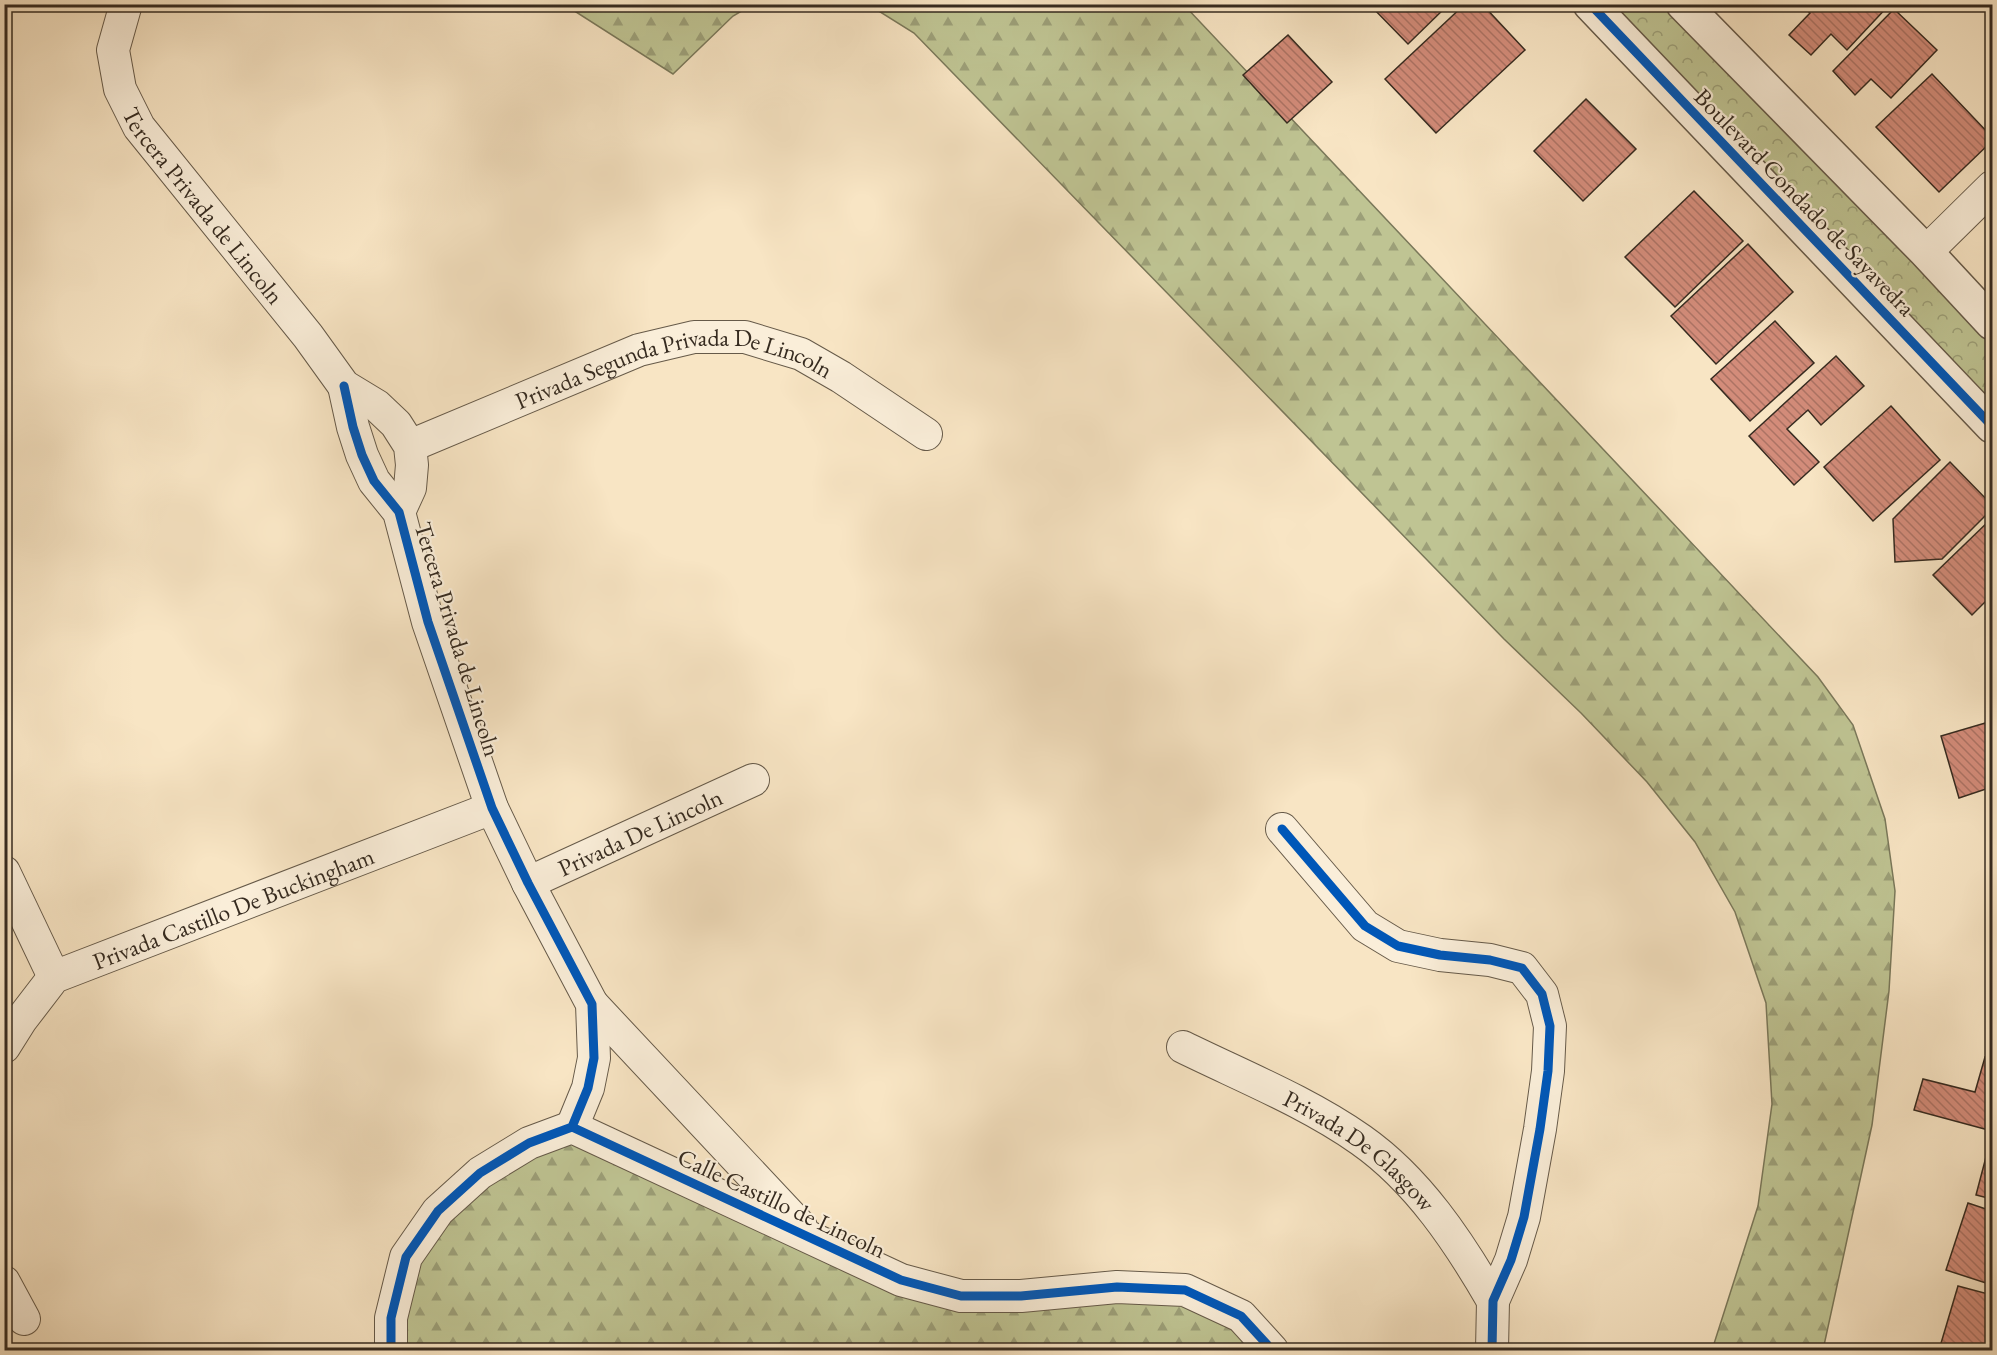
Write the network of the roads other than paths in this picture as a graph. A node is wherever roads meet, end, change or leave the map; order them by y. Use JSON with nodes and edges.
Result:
{"nodes":[{"id":1,"x":126,"y":4,"type":"edge"},
{"id":2,"x":1590,"y":4,"type":"edge"},
{"id":3,"x":1683,"y":4,"type":"edge"},
{"id":4,"x":1992,"y":187,"type":"edge"},
{"id":5,"x":1926,"y":252,"type":"junction"},
{"id":6,"x":1992,"y":323,"type":"edge"},
{"id":7,"x":344,"y":386,"type":"junction"},
{"id":8,"x":1992,"y":426,"type":"edge"},
{"id":9,"x":926,"y":434,"type":"dead end"},
{"id":10,"x":410,"y":446,"type":"junction"},
{"id":11,"x":399,"y":512,"type":"junction"},
{"id":12,"x":753,"y":780,"type":"dead end"},
{"id":13,"x":492,"y":808,"type":"junction"},
{"id":14,"x":1282,"y":829,"type":"dead end"},
{"id":15,"x":4,"y":872,"type":"edge"},
{"id":16,"x":528,"y":883,"type":"junction"},
{"id":17,"x":54,"y":977,"type":"junction"},
{"id":18,"x":592,"y":1004,"type":"junction"},
{"id":19,"x":4,"y":1047,"type":"edge"},
{"id":20,"x":1183,"y":1047,"type":"dead end"},
{"id":21,"x":572,"y":1126,"type":"junction"},
{"id":22,"x":814,"y":1241,"type":"junction"},
{"id":23,"x":4,"y":1282,"type":"edge"},
{"id":24,"x":1493,"y":1301,"type":"junction"},
{"id":25,"x":24,"y":1318,"type":"dead end"},
{"id":26,"x":391,"y":1350,"type":"edge"},
{"id":27,"x":1272,"y":1350,"type":"edge"},
{"id":28,"x":1492,"y":1350,"type":"edge"}],
"edges":[{"from":1,"to":7,"type":"street","name":"Tercera Privada de Lincoln"},
{"from":2,"to":8,"type":"street","name":"Boulevard Condado de Sayavedra"},
{"from":3,"to":5,"type":"street","name":"Boulevard Condado de Sayavedra"},
{"from":4,"to":5,"type":"street"},
{"from":5,"to":6,"type":"street","name":"Boulevard Condado de Sayavedra"},
{"from":7,"to":10,"type":"street","name":"Tercera Privada de Lincoln"},
{"from":7,"to":11,"type":"street","name":"Tercera Privada de Lincoln"},
{"from":9,"to":10,"type":"street","name":"Privada Segunda Privada De Lincoln"},
{"from":10,"to":11,"type":"street","name":"Tercera Privada de Lincoln"},
{"from":11,"to":13,"type":"street","name":"Tercera Privada de Lincoln"},
{"from":12,"to":16,"type":"street","name":"Privada De Lincoln"},
{"from":13,"to":16,"type":"street","name":"Tercera Privada de Lincoln"},
{"from":13,"to":17,"type":"street","name":"Privada Castillo De Buckingham"},
{"from":14,"to":24,"type":"street"},
{"from":15,"to":17,"type":"street"},
{"from":16,"to":18,"type":"street","name":"Tercera Privada de Lincoln"},
{"from":17,"to":19,"type":"street"},
{"from":18,"to":21,"type":"street"},
{"from":18,"to":22,"type":"street"},
{"from":20,"to":24,"type":"street","name":"Privada De Glasgow"},
{"from":21,"to":22,"type":"street","name":"Calle Castillo de Lincoln"},
{"from":21,"to":26,"type":"street"},
{"from":22,"to":27,"type":"street","name":"Calle Castillo de Lincoln"},
{"from":23,"to":25,"type":"street"},
{"from":24,"to":28,"type":"street"}]}
